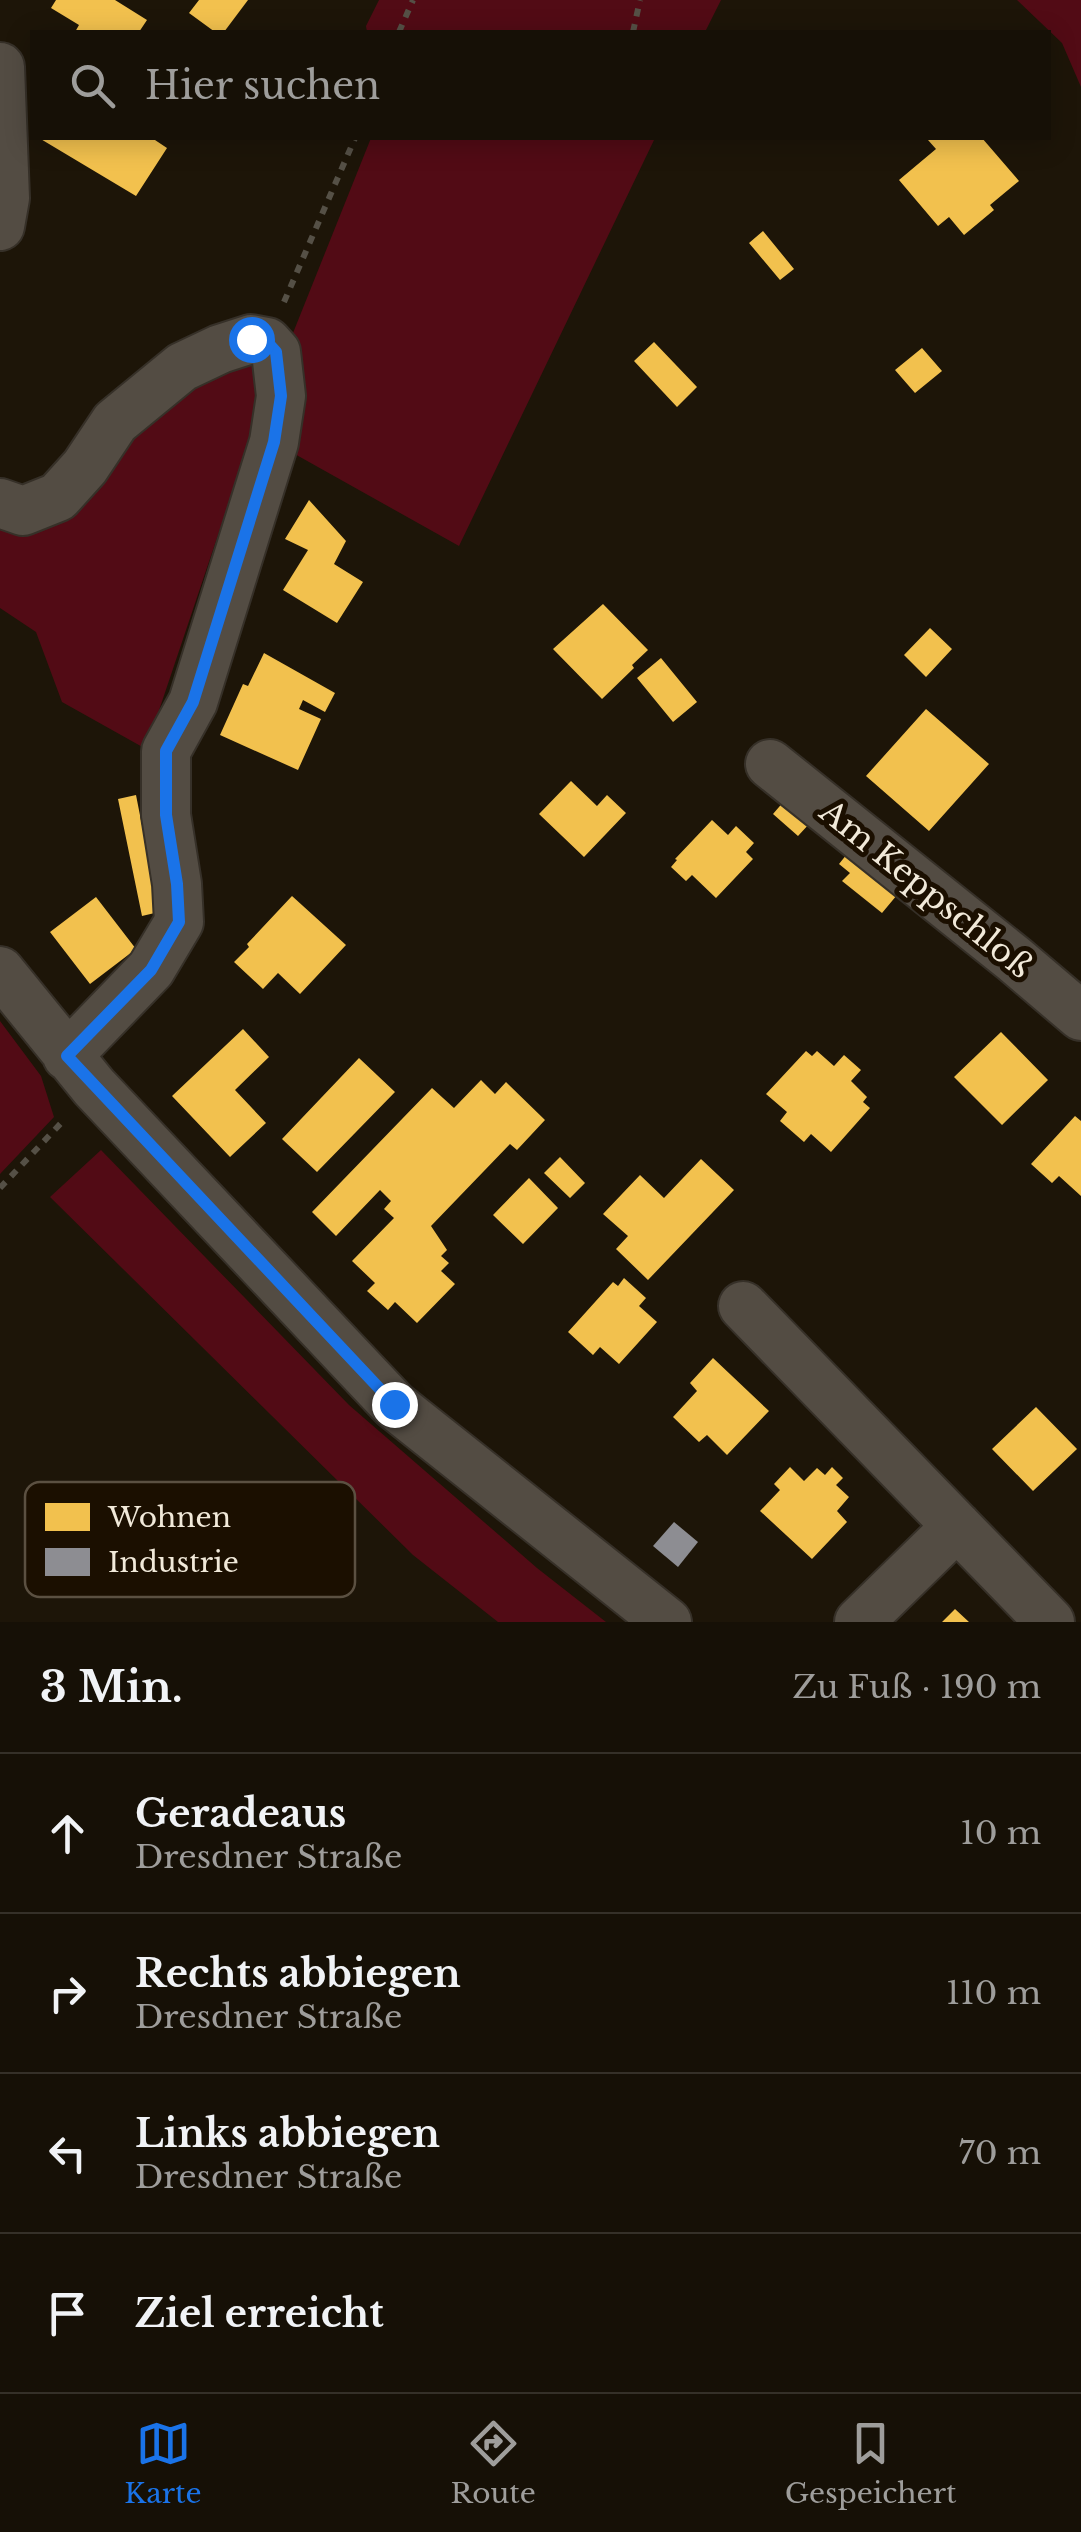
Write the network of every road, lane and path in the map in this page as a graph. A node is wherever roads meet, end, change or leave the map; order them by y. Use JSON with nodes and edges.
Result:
{"nodes":[{"id":1,"x":413,"y":0,"type":"edge"},
{"id":2,"x":640,"y":0,"type":"edge"},
{"id":3,"x":400,"y":30,"type":"edge"},
{"id":4,"x":632,"y":30,"type":"edge"},
{"id":5,"x":0,"y":67,"type":"edge"},
{"id":6,"x":353,"y":140,"type":"edge"},
{"id":7,"x":0,"y":226,"type":"edge"},
{"id":8,"x":267,"y":342,"type":"junction"},
{"id":9,"x":0,"y":503,"type":"edge"},
{"id":10,"x":770,"y":764,"type":"dead end"},
{"id":11,"x":0,"y":972,"type":"edge"},
{"id":12,"x":1081,"y":1016,"type":"edge"},
{"id":13,"x":80,"y":1071,"type":"junction"},
{"id":14,"x":0,"y":1188,"type":"edge"},
{"id":15,"x":743,"y":1306,"type":"dead end"},
{"id":16,"x":956,"y":1526,"type":"junction"},
{"id":17,"x":667,"y":1622,"type":"edge"},
{"id":18,"x":860,"y":1622,"type":"edge"},
{"id":19,"x":1050,"y":1622,"type":"edge"}],
"edges":[{"from":1,"to":3,"type":"path"},
{"from":2,"to":4,"type":"path"},
{"from":5,"to":7,"type":"street"},
{"from":6,"to":8,"type":"path"},
{"from":8,"to":9,"type":"street"},
{"from":8,"to":13,"type":"street"},
{"from":10,"to":12,"type":"street","name":"Am Keppschloß"},
{"from":11,"to":13,"type":"street"},
{"from":13,"to":14,"type":"path"},
{"from":13,"to":17,"type":"street"},
{"from":15,"to":16,"type":"street"},
{"from":16,"to":18,"type":"street"},
{"from":16,"to":19,"type":"street"}]}
